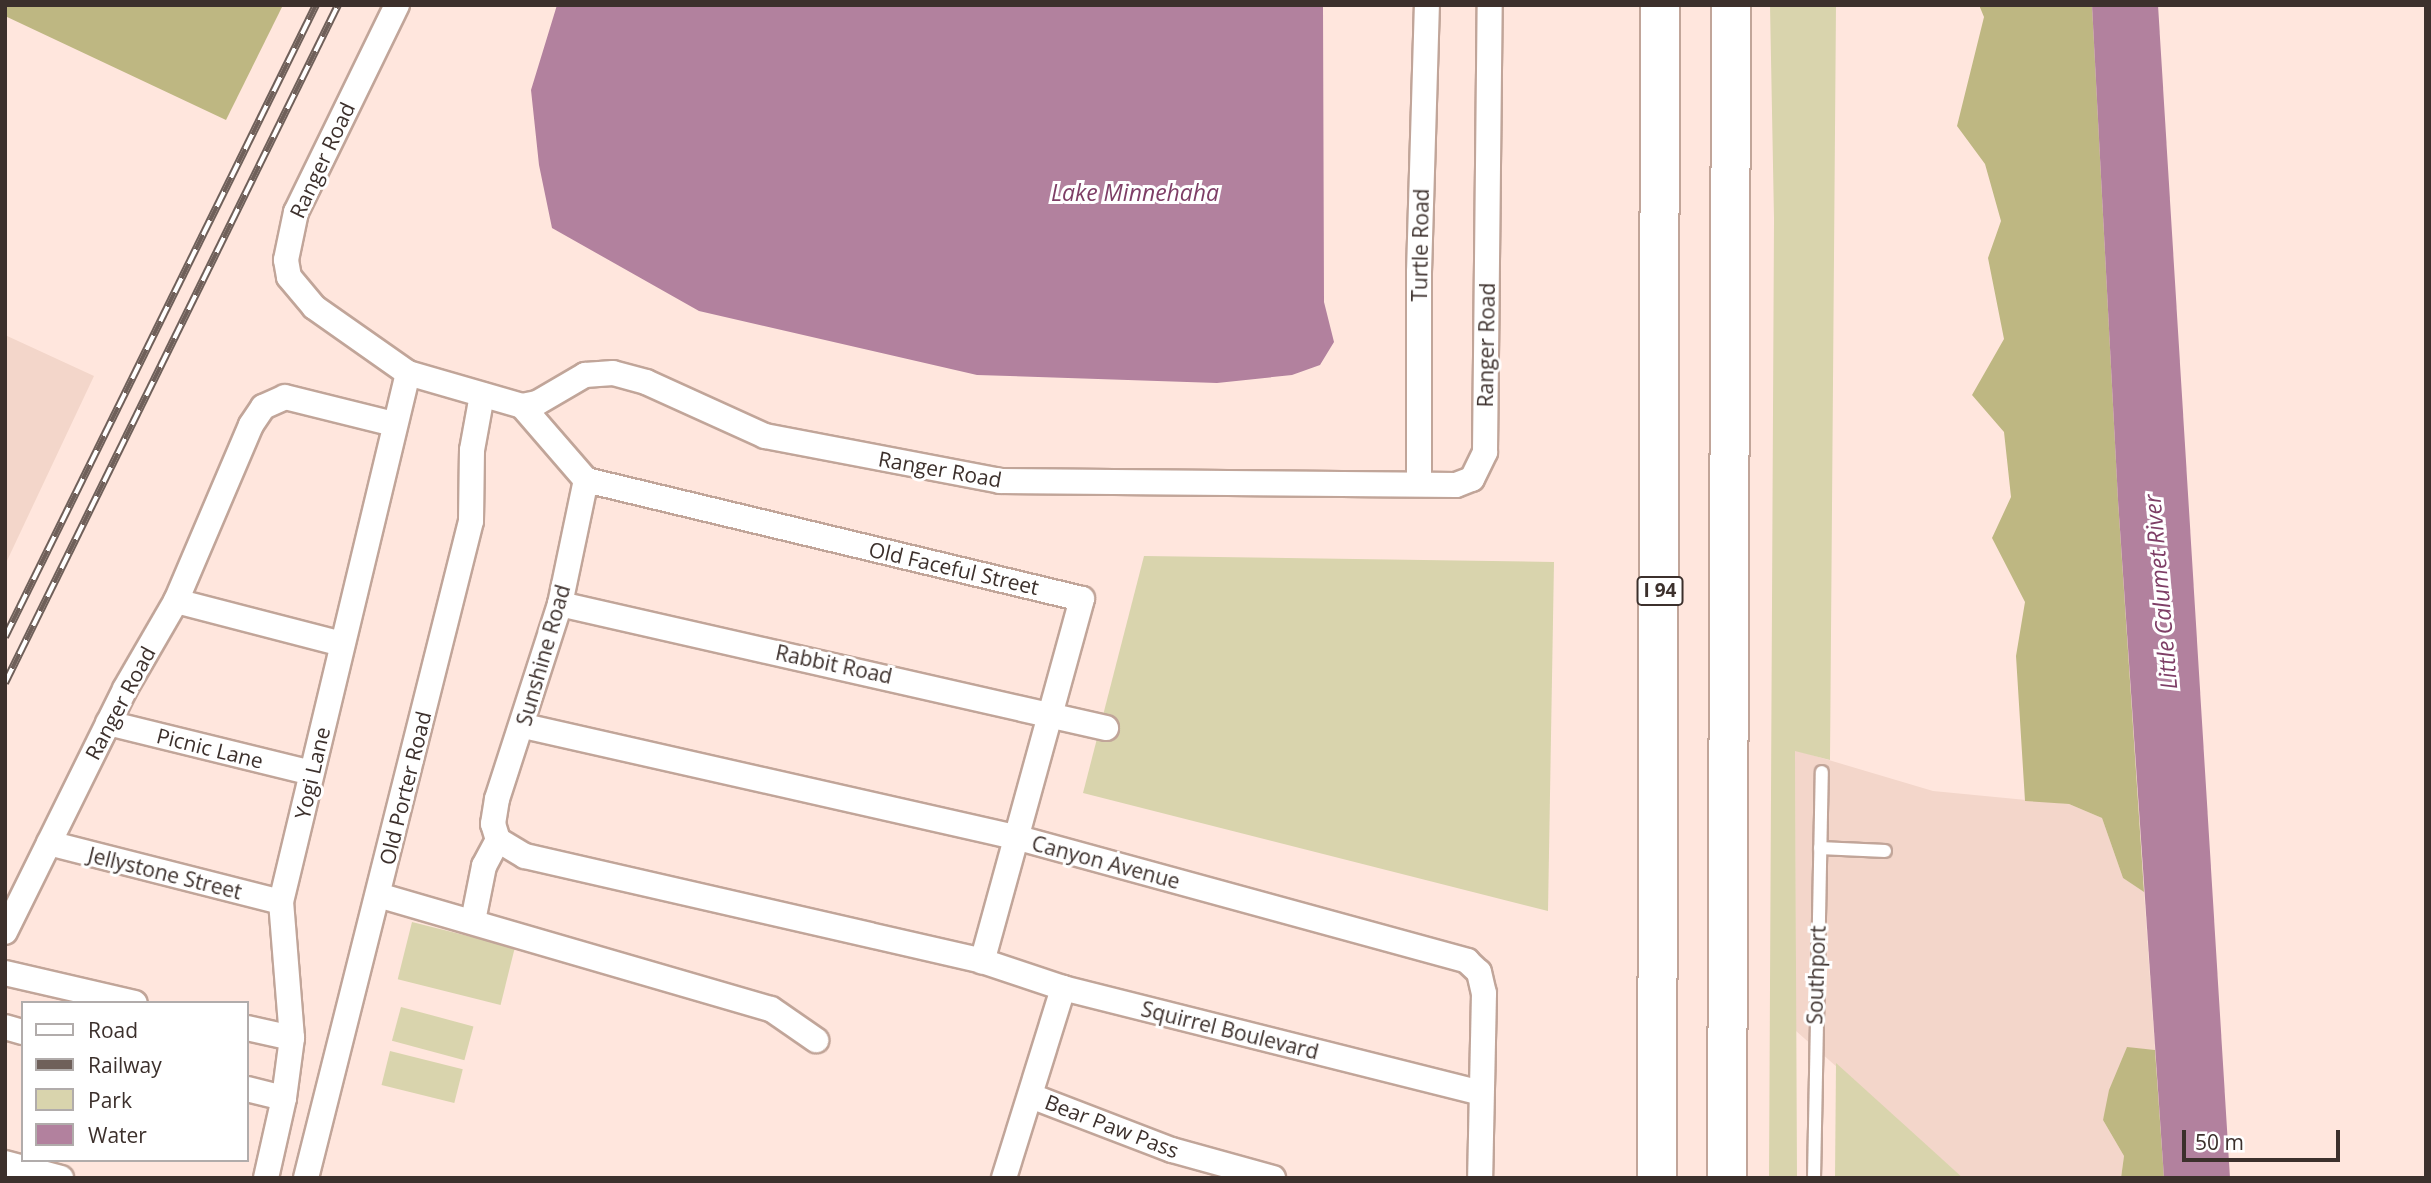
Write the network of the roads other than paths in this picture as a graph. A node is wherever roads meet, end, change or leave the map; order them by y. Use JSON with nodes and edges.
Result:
{"nodes":[{"id":1,"x":397,"y":5,"type":"edge"},
{"id":2,"x":1427,"y":5,"type":"edge"},
{"id":3,"x":1490,"y":5,"type":"edge"},
{"id":4,"x":1660,"y":5,"type":"edge"},
{"id":5,"x":1731,"y":5,"type":"edge"},
{"id":6,"x":408,"y":373,"type":"junction"},
{"id":7,"x":482,"y":395,"type":"junction"},
{"id":8,"x":522,"y":407,"type":"junction"},
{"id":9,"x":394,"y":424,"type":"junction"},
{"id":10,"x":586,"y":480,"type":"junction"},
{"id":11,"x":1419,"y":484,"type":"junction"},
{"id":12,"x":176,"y":601,"type":"junction"},
{"id":13,"x":561,"y":604,"type":"junction"},
{"id":14,"x":342,"y":644,"type":"junction"},
{"id":15,"x":1048,"y":712,"type":"junction"},
{"id":16,"x":108,"y":723,"type":"junction"},
{"id":17,"x":524,"y":726,"type":"junction"},
{"id":18,"x":1106,"y":727,"type":"dead end"},
{"id":19,"x":1822,"y":772,"type":"dead end"},
{"id":20,"x":312,"y":773,"type":"junction"},
{"id":21,"x":1015,"y":837,"type":"junction"},
{"id":22,"x":498,"y":841,"type":"junction"},
{"id":23,"x":49,"y":844,"type":"junction"},
{"id":24,"x":1820,"y":849,"type":"junction"},
{"id":25,"x":1885,"y":851,"type":"dead end"},
{"id":26,"x":378,"y":895,"type":"junction"},
{"id":27,"x":281,"y":902,"type":"junction"},
{"id":28,"x":472,"y":920,"type":"junction"},
{"id":29,"x":5,"y":932,"type":"edge"},
{"id":30,"x":982,"y":961,"type":"junction"},
{"id":31,"x":5,"y":974,"type":"edge"},
{"id":32,"x":1063,"y":988,"type":"junction"},
{"id":33,"x":126,"y":1001,"type":"edge"},
{"id":34,"x":248,"y":1028,"type":"edge"},
{"id":35,"x":292,"y":1038,"type":"junction"},
{"id":36,"x":816,"y":1040,"type":"dead end"},
{"id":37,"x":248,"y":1089,"type":"edge"},
{"id":38,"x":1480,"y":1093,"type":"junction"},
{"id":39,"x":1031,"y":1096,"type":"junction"},
{"id":40,"x":284,"y":1098,"type":"junction"},
{"id":41,"x":5,"y":1163,"type":"edge"},
{"id":42,"x":61,"y":1178,"type":"edge"},
{"id":43,"x":266,"y":1178,"type":"edge"},
{"id":44,"x":306,"y":1178,"type":"edge"},
{"id":45,"x":1004,"y":1178,"type":"edge"},
{"id":46,"x":1273,"y":1178,"type":"edge"},
{"id":47,"x":1480,"y":1178,"type":"edge"},
{"id":48,"x":1657,"y":1178,"type":"edge"},
{"id":49,"x":1727,"y":1178,"type":"edge"},
{"id":50,"x":1814,"y":1178,"type":"edge"}],
"edges":[{"from":1,"to":6,"type":"street","name":"Ranger Road"},
{"from":2,"to":11,"type":"street","name":"Turtle Road"},
{"from":3,"to":11,"type":"street","name":"Ranger Road"},
{"from":4,"to":48,"type":"highway","number":"I 94"},
{"from":5,"to":49,"type":"highway"},
{"from":6,"to":7,"type":"street","name":"Ranger Road"},
{"from":6,"to":9,"type":"street","name":"Yogi Lane"},
{"from":7,"to":8,"type":"street","name":"Ranger Road"},
{"from":7,"to":26,"type":"street","name":"Old Porter Road"},
{"from":8,"to":10,"type":"street"},
{"from":8,"to":11,"type":"street","name":"Ranger Road"},
{"from":9,"to":12,"type":"street","name":"Ranger Road"},
{"from":9,"to":14,"type":"street","name":"Yogi Lane"},
{"from":10,"to":13,"type":"street","name":"Sunshine Road"},
{"from":10,"to":15,"type":"street","name":"Old Faceful Street"},
{"from":12,"to":14,"type":"street"},
{"from":12,"to":16,"type":"street","name":"Ranger Road"},
{"from":13,"to":15,"type":"street","name":"Rabbit Road"},
{"from":13,"to":17,"type":"street","name":"Sunshine Road"},
{"from":14,"to":20,"type":"street","name":"Yogi Lane"},
{"from":15,"to":18,"type":"street","name":"Rabbit Road"},
{"from":15,"to":21,"type":"street","name":"Old Faceful Street"},
{"from":16,"to":20,"type":"street","name":"Picnic Lane"},
{"from":16,"to":23,"type":"street","name":"Ranger Road"},
{"from":17,"to":21,"type":"street","name":"Canyon Avenue"},
{"from":17,"to":22,"type":"street","name":"Sunshine Road"},
{"from":19,"to":24,"type":"lane","name":"Southport"},
{"from":20,"to":27,"type":"street","name":"Yogi Lane"},
{"from":21,"to":30,"type":"street","name":"Old Faceful Street"},
{"from":21,"to":38,"type":"street","name":"Canyon Avenue"},
{"from":22,"to":28,"type":"street"},
{"from":22,"to":30,"type":"street"},
{"from":23,"to":27,"type":"street","name":"Jellystone Street"},
{"from":23,"to":29,"type":"street","name":"Ranger Road"},
{"from":24,"to":25,"type":"lane"},
{"from":24,"to":50,"type":"lane","name":"Southport"},
{"from":26,"to":28,"type":"street"},
{"from":26,"to":44,"type":"street","name":"Old Porter Road"},
{"from":27,"to":35,"type":"street","name":"Yogi Lane"},
{"from":28,"to":36,"type":"street"},
{"from":30,"to":32,"type":"street","name":"Squirrel Boulevard"},
{"from":31,"to":33,"type":"street"},
{"from":32,"to":38,"type":"street","name":"Squirrel Boulevard"},
{"from":32,"to":39,"type":"street"},
{"from":34,"to":35,"type":"street"},
{"from":35,"to":40,"type":"street","name":"Yogi Lane"},
{"from":37,"to":40,"type":"street"},
{"from":38,"to":47,"type":"street","name":"Canyon Avenue"},
{"from":39,"to":45,"type":"street"},
{"from":39,"to":46,"type":"street","name":"Bear Paw Pass"},
{"from":40,"to":43,"type":"street","name":"Yogi Lane"},
{"from":41,"to":42,"type":"street"}]}
